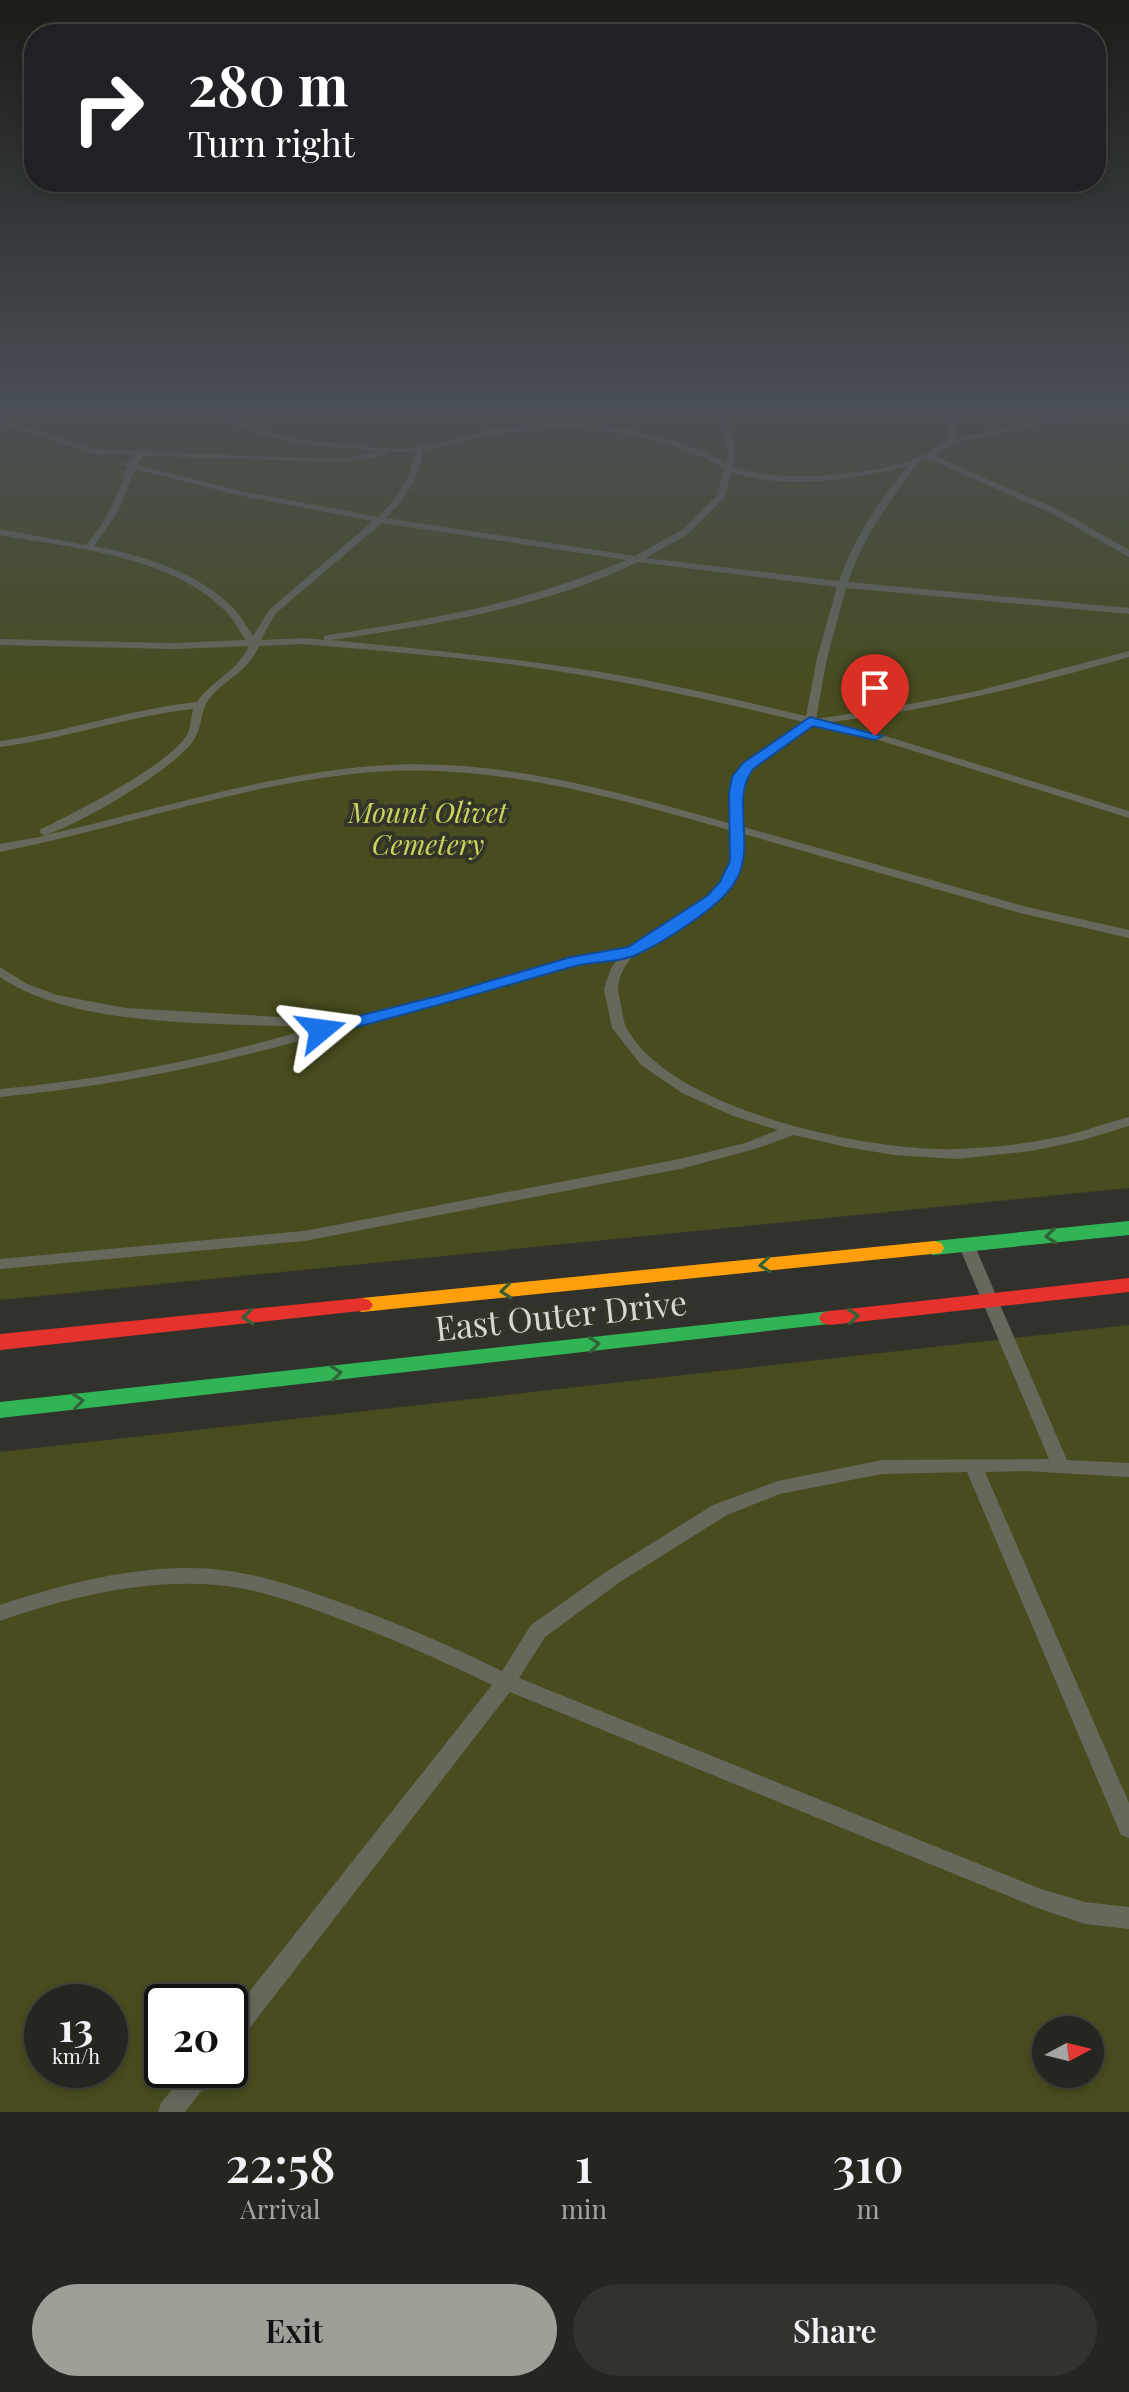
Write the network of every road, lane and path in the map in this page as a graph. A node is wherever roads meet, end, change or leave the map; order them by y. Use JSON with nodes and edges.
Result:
{"nodes":[{"id":1,"x":122,"y":500,"type":"edge"},
{"id":2,"x":277,"y":500,"type":"edge"},
{"id":3,"x":399,"y":500,"type":"edge"},
{"id":4,"x":720,"y":500,"type":"edge"},
{"id":5,"x":887,"y":500,"type":"edge"},
{"id":6,"x":1028,"y":500,"type":"edge"},
{"id":7,"x":380,"y":520,"type":"junction"},
{"id":8,"x":0,"y":532,"type":"edge"},
{"id":9,"x":87,"y":549,"type":"junction"},
{"id":10,"x":1129,"y":554,"type":"edge"},
{"id":11,"x":638,"y":560,"type":"junction"},
{"id":12,"x":840,"y":585,"type":"junction"},
{"id":13,"x":1129,"y":611,"type":"edge"},
{"id":14,"x":303,"y":641,"type":"junction"},
{"id":15,"x":0,"y":642,"type":"edge"},
{"id":16,"x":253,"y":643,"type":"junction"},
{"id":17,"x":1129,"y":654,"type":"edge"},
{"id":18,"x":199,"y":705,"type":"junction"},
{"id":19,"x":810,"y":721,"type":"junction"},
{"id":20,"x":0,"y":744,"type":"edge"},
{"id":21,"x":1129,"y":815,"type":"edge"},
{"id":22,"x":738,"y":829,"type":"junction"},
{"id":23,"x":15,"y":845,"type":"junction"},
{"id":24,"x":0,"y":850,"type":"edge"},
{"id":25,"x":1129,"y":934,"type":"edge"},
{"id":26,"x":633,"y":951,"type":"junction"},
{"id":27,"x":0,"y":971,"type":"edge"},
{"id":28,"x":345,"y":1023,"type":"junction"},
{"id":29,"x":0,"y":1093,"type":"edge"},
{"id":30,"x":1129,"y":1121,"type":"edge"},
{"id":31,"x":791,"y":1131,"type":"junction"},
{"id":32,"x":1129,"y":1228,"type":"edge"},
{"id":33,"x":966,"y":1244,"type":"junction"},
{"id":34,"x":0,"y":1264,"type":"edge"},
{"id":35,"x":1129,"y":1285,"type":"edge"},
{"id":36,"x":992,"y":1300,"type":"junction"},
{"id":37,"x":0,"y":1342,"type":"edge"},
{"id":38,"x":0,"y":1410,"type":"edge"},
{"id":39,"x":973,"y":1465,"type":"junction"},
{"id":40,"x":1061,"y":1466,"type":"junction"},
{"id":41,"x":1129,"y":1470,"type":"edge"},
{"id":42,"x":0,"y":1613,"type":"edge"},
{"id":43,"x":506,"y":1682,"type":"junction"},
{"id":44,"x":1129,"y":1828,"type":"edge"},
{"id":45,"x":1129,"y":1918,"type":"edge"},
{"id":46,"x":248,"y":2012,"type":"edge"},
{"id":47,"x":189,"y":2088,"type":"edge"},
{"id":48,"x":170,"y":2112,"type":"edge"}],
"edges":[{"from":1,"to":9,"type":"lane"},
{"from":2,"to":7,"type":"lane"},
{"from":3,"to":7,"type":"lane"},
{"from":4,"to":11,"type":"lane"},
{"from":5,"to":12,"type":"lane"},
{"from":6,"to":10,"type":"lane"},
{"from":7,"to":11,"type":"lane"},
{"from":7,"to":16,"type":"lane"},
{"from":8,"to":9,"type":"lane"},
{"from":9,"to":16,"type":"lane"},
{"from":11,"to":12,"type":"lane"},
{"from":11,"to":14,"type":"lane"},
{"from":12,"to":13,"type":"lane"},
{"from":12,"to":19,"type":"lane"},
{"from":14,"to":16,"type":"lane"},
{"from":14,"to":19,"type":"lane"},
{"from":15,"to":16,"type":"lane"},
{"from":16,"to":18,"type":"lane"},
{"from":17,"to":19,"type":"lane"},
{"from":18,"to":20,"type":"lane"},
{"from":18,"to":23,"type":"lane"},
{"from":19,"to":21,"type":"lane"},
{"from":19,"to":22,"type":"lane"},
{"from":22,"to":23,"type":"lane"},
{"from":22,"to":25,"type":"lane"},
{"from":22,"to":26,"type":"lane"},
{"from":23,"to":24,"type":"lane"},
{"from":26,"to":28,"type":"lane"},
{"from":26,"to":31,"type":"lane"},
{"from":27,"to":28,"type":"lane"},
{"from":28,"to":29,"type":"lane"},
{"from":30,"to":31,"type":"lane"},
{"from":31,"to":34,"type":"lane"},
{"from":32,"to":33,"type":"main road","name":"East Outer Drive","one_way":true},
{"from":33,"to":36,"type":"lane"},
{"from":33,"to":37,"type":"main road","name":"East Outer Drive","one_way":true},
{"from":35,"to":36,"type":"main road","name":"East Outer Drive"},
{"from":38,"to":36,"type":"main road","name":"East Outer Drive","one_way":true},
{"from":36,"to":40,"type":"lane"},
{"from":39,"to":40,"type":"lane"},
{"from":39,"to":43,"type":"lane"},
{"from":39,"to":44,"type":"lane"},
{"from":40,"to":41,"type":"lane"},
{"from":42,"to":43,"type":"lane"},
{"from":43,"to":45,"type":"lane"},
{"from":43,"to":46,"type":"lane"},
{"from":47,"to":48,"type":"lane"}]}
